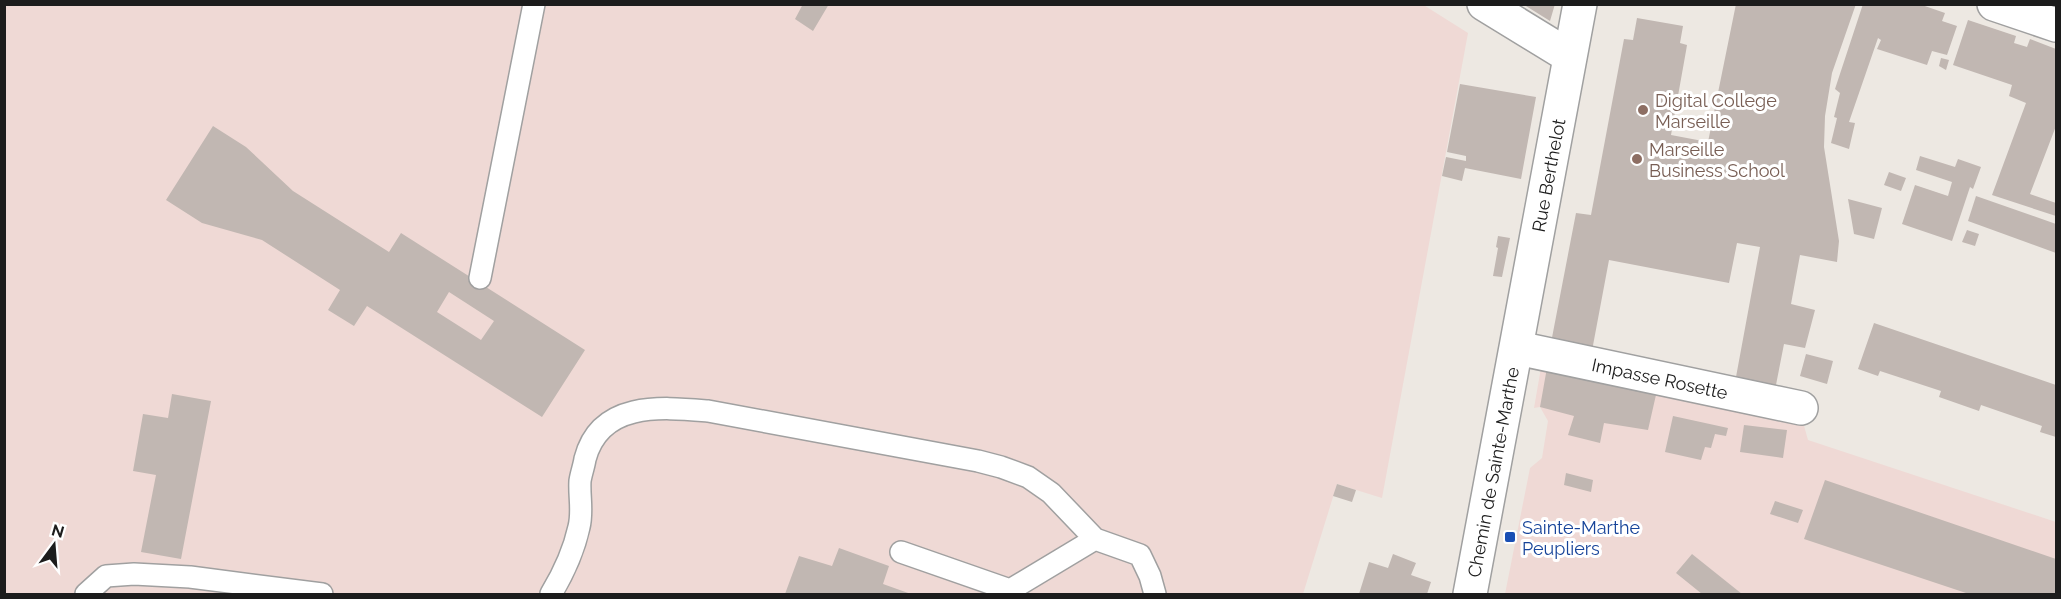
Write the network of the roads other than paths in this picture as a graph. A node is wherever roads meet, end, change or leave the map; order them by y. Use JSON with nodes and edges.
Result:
{"nodes":[{"id":1,"x":534,"y":4,"type":"edge"},
{"id":2,"x":1484,"y":4,"type":"edge"},
{"id":3,"x":1580,"y":4,"type":"edge"},
{"id":4,"x":1994,"y":4,"type":"edge"},
{"id":5,"x":2056,"y":25,"type":"edge"},
{"id":6,"x":1569,"y":56,"type":"junction"},
{"id":7,"x":480,"y":278,"type":"dead end"},
{"id":8,"x":1517,"y":348,"type":"junction"},
{"id":9,"x":1801,"y":408,"type":"dead end"},
{"id":10,"x":1095,"y":539,"type":"junction"},
{"id":11,"x":902,"y":552,"type":"dead end"},
{"id":12,"x":1150,"y":588,"type":"edge"},
{"id":13,"x":86,"y":594,"type":"edge"},
{"id":14,"x":322,"y":594,"type":"edge"},
{"id":15,"x":551,"y":594,"type":"edge"},
{"id":16,"x":1470,"y":594,"type":"edge"}],
"edges":[{"from":1,"to":7,"type":"lane"},
{"from":2,"to":6,"type":"street"},
{"from":3,"to":6,"type":"street","name":"Rue Berthelot"},
{"from":4,"to":5,"type":"street"},
{"from":6,"to":8,"type":"street","name":"Rue Berthelot"},
{"from":8,"to":9,"type":"street","name":"Impasse Rosette"},
{"from":8,"to":16,"type":"street","name":"Chemin de Sainte-Marthe"},
{"from":10,"to":11,"type":"lane"},
{"from":10,"to":12,"type":"lane"},
{"from":10,"to":15,"type":"lane"},
{"from":13,"to":14,"type":"lane"}]}
